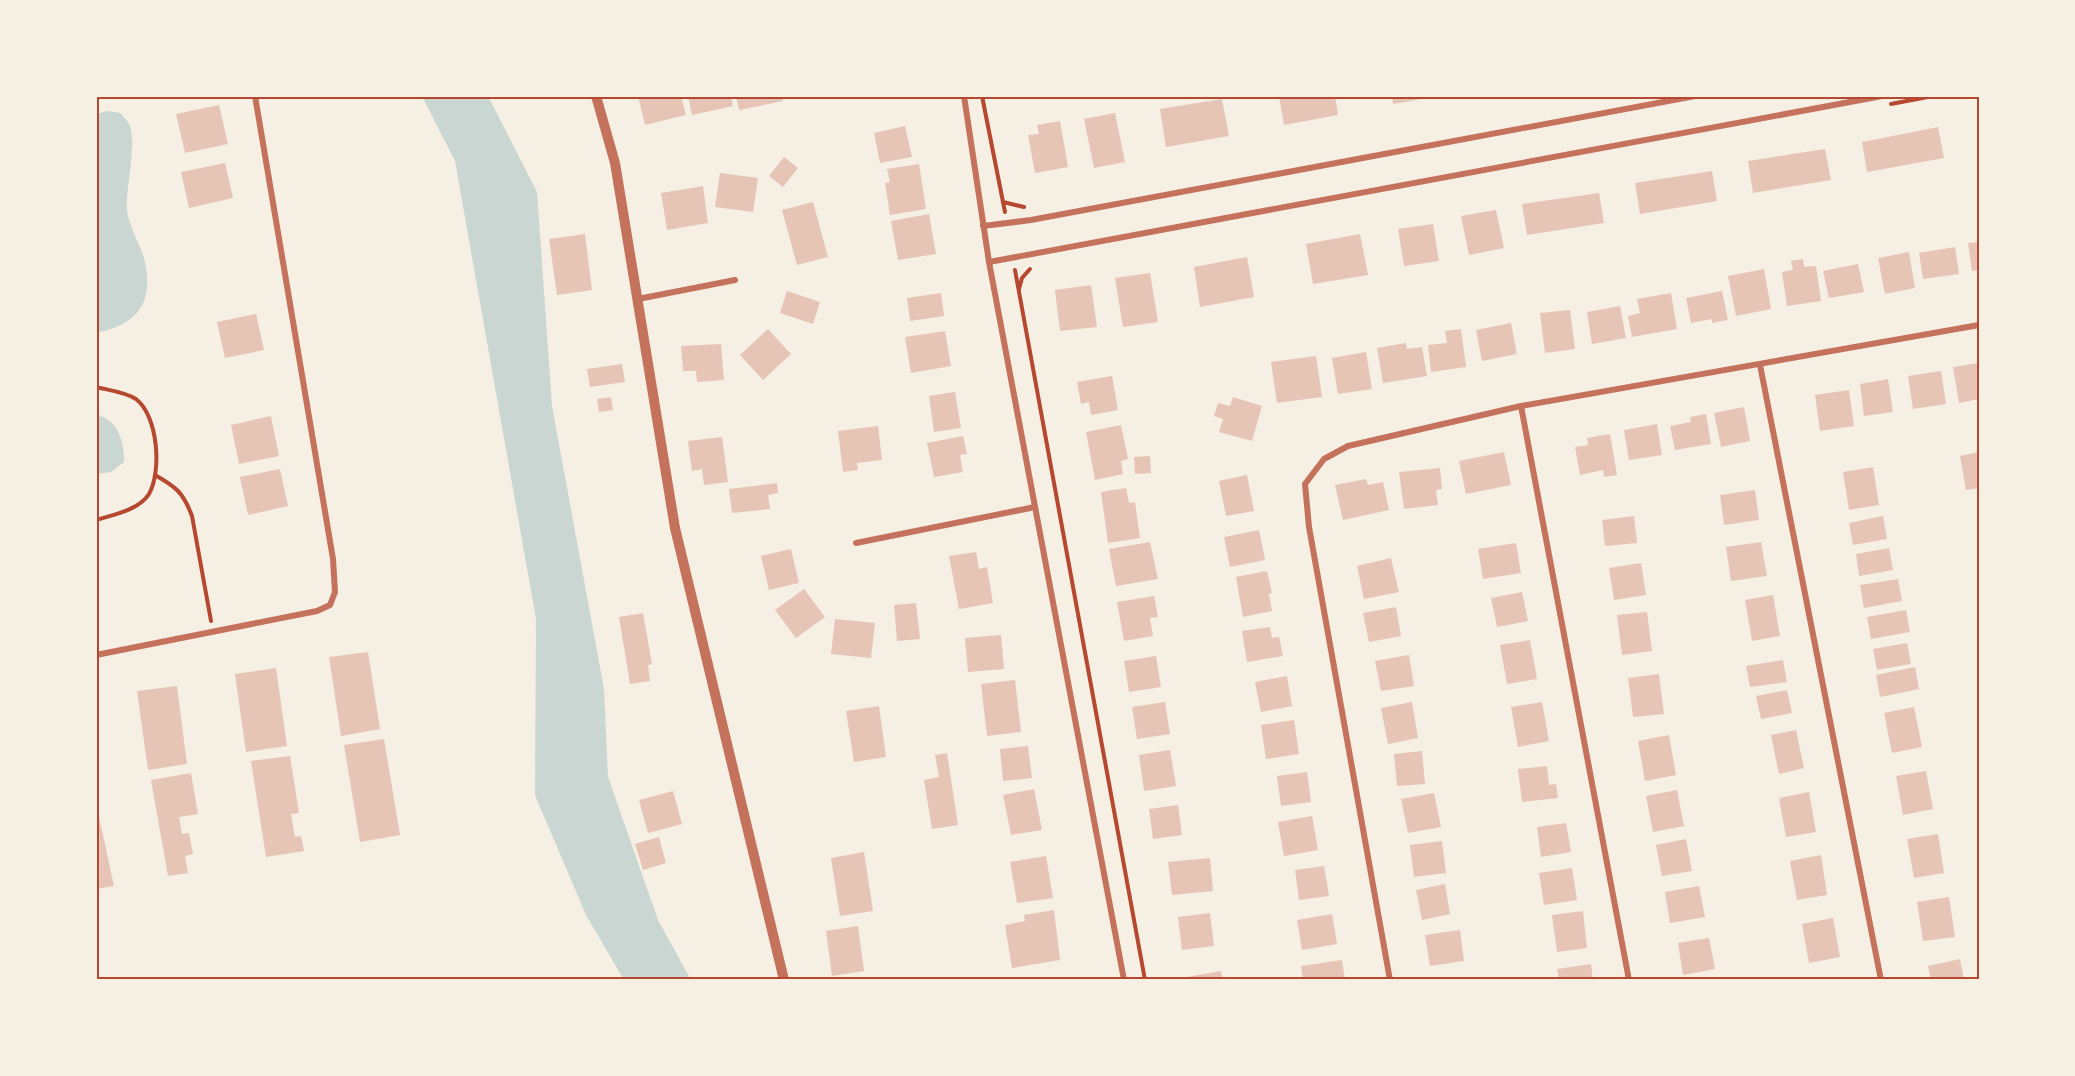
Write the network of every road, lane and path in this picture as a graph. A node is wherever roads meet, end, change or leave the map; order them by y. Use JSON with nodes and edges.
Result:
{"nodes":[{"id":1,"x":255,"y":96,"type":"edge"},
{"id":2,"x":596,"y":96,"type":"edge"},
{"id":3,"x":964,"y":96,"type":"edge"},
{"id":4,"x":982,"y":96,"type":"edge"},
{"id":5,"x":1695,"y":96,"type":"edge"},
{"id":6,"x":1882,"y":96,"type":"edge"},
{"id":7,"x":1006,"y":223,"type":"junction"},
{"id":8,"x":983,"y":226,"type":"junction"},
{"id":9,"x":1013,"y":258,"type":"junction"},
{"id":10,"x":989,"y":262,"type":"junction"},
{"id":11,"x":735,"y":280,"type":"dead end"},
{"id":12,"x":638,"y":299,"type":"junction"},
{"id":13,"x":1979,"y":325,"type":"edge"},
{"id":14,"x":1760,"y":365,"type":"junction"},
{"id":15,"x":96,"y":387,"type":"edge"},
{"id":16,"x":1521,"y":406,"type":"junction"},
{"id":17,"x":155,"y":475,"type":"junction"},
{"id":18,"x":1035,"y":507,"type":"junction"},
{"id":19,"x":96,"y":520,"type":"edge"},
{"id":20,"x":856,"y":543,"type":"dead end"},
{"id":21,"x":213,"y":633,"type":"junction"},
{"id":22,"x":96,"y":655,"type":"edge"},
{"id":23,"x":784,"y":980,"type":"edge"},
{"id":24,"x":1124,"y":980,"type":"edge"},
{"id":25,"x":1145,"y":980,"type":"edge"},
{"id":26,"x":1390,"y":980,"type":"edge"},
{"id":27,"x":1629,"y":980,"type":"edge"},
{"id":28,"x":1881,"y":980,"type":"edge"}],
"edges":[{"from":1,"to":21,"type":"street"},
{"from":2,"to":12,"type":"street"},
{"from":3,"to":8,"type":"street"},
{"from":4,"to":7,"type":"path"},
{"from":5,"to":7,"type":"street"},
{"from":6,"to":9,"type":"street"},
{"from":7,"to":8,"type":"street"},
{"from":8,"to":10,"type":"street"},
{"from":9,"to":10,"type":"street"},
{"from":9,"to":25,"type":"path"},
{"from":10,"to":18,"type":"street"},
{"from":11,"to":12,"type":"street"},
{"from":12,"to":23,"type":"street"},
{"from":13,"to":14,"type":"street"},
{"from":14,"to":16,"type":"street"},
{"from":14,"to":28,"type":"street"},
{"from":15,"to":17,"type":"path"},
{"from":16,"to":26,"type":"street"},
{"from":16,"to":27,"type":"street"},
{"from":17,"to":19,"type":"path"},
{"from":17,"to":21,"type":"path"},
{"from":18,"to":20,"type":"street"},
{"from":18,"to":24,"type":"street"},
{"from":21,"to":22,"type":"street"}]}
